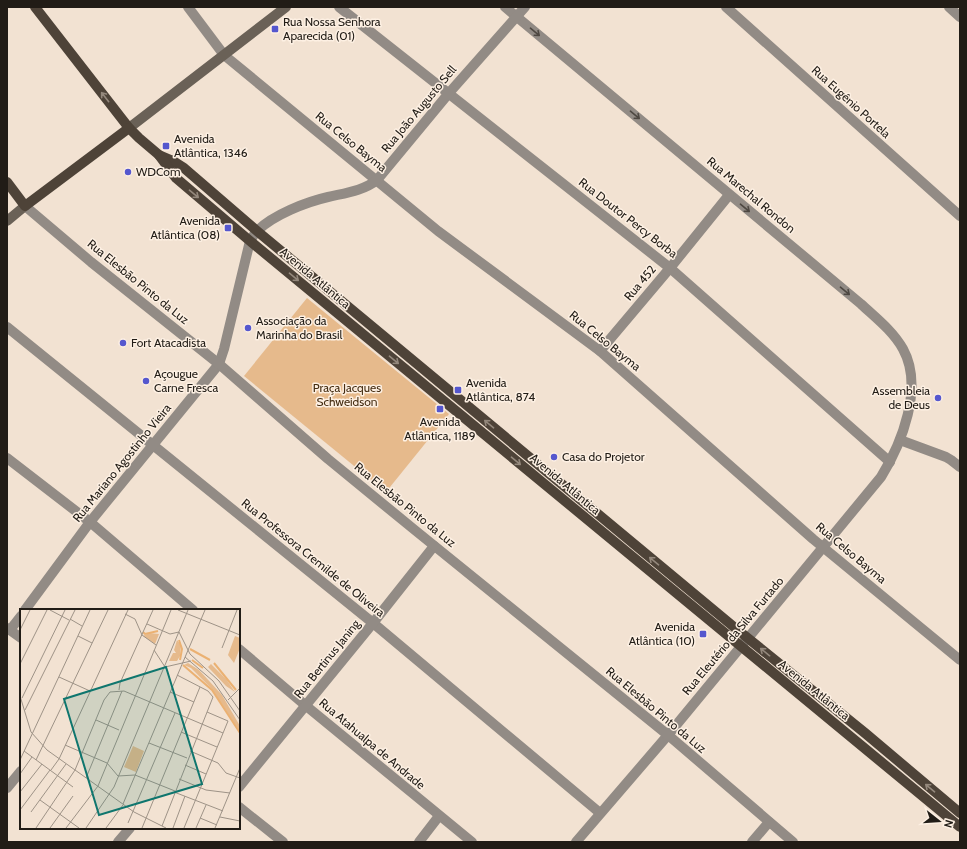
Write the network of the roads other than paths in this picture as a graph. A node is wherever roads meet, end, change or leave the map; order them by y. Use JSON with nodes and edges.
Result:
{"nodes":[{"id":1,"x":35,"y":7,"type":"edge"},
{"id":2,"x":188,"y":7,"type":"edge"},
{"id":3,"x":286,"y":7,"type":"edge"},
{"id":4,"x":339,"y":7,"type":"edge"},
{"id":5,"x":505,"y":7,"type":"edge"},
{"id":6,"x":525,"y":7,"type":"edge"},
{"id":7,"x":726,"y":7,"type":"edge"},
{"id":8,"x":949,"y":7,"type":"edge"},
{"id":9,"x":516,"y":17,"type":"junction"},
{"id":10,"x":960,"y":17,"type":"edge"},
{"id":11,"x":224,"y":55,"type":"junction"},
{"id":12,"x":449,"y":93,"type":"junction"},
{"id":13,"x":128,"y":128,"type":"junction"},
{"id":14,"x":159,"y":155,"type":"junction"},
{"id":15,"x":184,"y":168,"type":"junction"},
{"id":16,"x":176,"y":178,"type":"junction"},
{"id":17,"x":377,"y":180,"type":"junction"},
{"id":18,"x":7,"y":182,"type":"edge"},
{"id":19,"x":729,"y":195,"type":"junction"},
{"id":20,"x":25,"y":206,"type":"junction"},
{"id":21,"x":960,"y":216,"type":"edge"},
{"id":22,"x":7,"y":221,"type":"edge"},
{"id":23,"x":254,"y":236,"type":"junction"},
{"id":24,"x":670,"y":268,"type":"junction"},
{"id":25,"x":7,"y":327,"type":"edge"},
{"id":26,"x":600,"y":351,"type":"junction"},
{"id":27,"x":219,"y":364,"type":"junction"},
{"id":28,"x":504,"y":436,"type":"junction"},
{"id":29,"x":900,"y":440,"type":"junction"},
{"id":30,"x":153,"y":446,"type":"junction"},
{"id":31,"x":497,"y":446,"type":"junction"},
{"id":32,"x":7,"y":458,"type":"edge"},
{"id":33,"x":890,"y":462,"type":"junction"},
{"id":34,"x":960,"y":467,"type":"edge"},
{"id":35,"x":90,"y":522,"type":"junction"},
{"id":36,"x":434,"y":546,"type":"junction"},
{"id":37,"x":823,"y":548,"type":"junction"},
{"id":38,"x":668,"y":572,"type":"junction"},
{"id":39,"x":661,"y":581,"type":"junction"},
{"id":40,"x":26,"y":609,"type":"edge"},
{"id":41,"x":192,"y":609,"type":"edge"},
{"id":42,"x":20,"y":617,"type":"edge"},
{"id":43,"x":373,"y":623,"type":"junction"},
{"id":44,"x":9,"y":629,"type":"edge"},
{"id":45,"x":20,"y":637,"type":"edge"},
{"id":46,"x":748,"y":638,"type":"junction"},
{"id":47,"x":741,"y":647,"type":"junction"},
{"id":48,"x":240,"y":650,"type":"edge"},
{"id":49,"x":960,"y":660,"type":"edge"},
{"id":50,"x":305,"y":705,"type":"junction"},
{"id":51,"x":865,"y":734,"type":"junction"},
{"id":52,"x":668,"y":735,"type":"junction"},
{"id":53,"x":857,"y":742,"type":"junction"},
{"id":54,"x":20,"y":772,"type":"edge"},
{"id":55,"x":240,"y":786,"type":"edge"},
{"id":56,"x":7,"y":788,"type":"edge"},
{"id":57,"x":240,"y":808,"type":"edge"},
{"id":58,"x":600,"y":813,"type":"junction"},
{"id":59,"x":960,"y":813,"type":"edge"},
{"id":60,"x":439,"y":816,"type":"junction"},
{"id":61,"x":768,"y":822,"type":"junction"},
{"id":62,"x":960,"y":828,"type":"edge"},
{"id":63,"x":129,"y":829,"type":"edge"},
{"id":64,"x":272,"y":839,"type":"edge"},
{"id":65,"x":118,"y":842,"type":"edge"},
{"id":66,"x":283,"y":842,"type":"edge"},
{"id":67,"x":419,"y":842,"type":"edge"},
{"id":68,"x":472,"y":842,"type":"edge"},
{"id":69,"x":576,"y":842,"type":"edge"},
{"id":70,"x":752,"y":842,"type":"edge"},
{"id":71,"x":793,"y":842,"type":"edge"}],
"edges":[{"from":13,"to":1,"type":"main road","name":"Avenida Atlântica","one_way":true},
{"from":2,"to":11,"type":"street","name":"Rua Celso Bayma"},
{"from":3,"to":11,"type":"main road"},
{"from":4,"to":12,"type":"street","name":"Rua Doutor Percy Borba"},
{"from":5,"to":9,"type":"street","name":"Rua Marechal Rondon"},
{"from":6,"to":9,"type":"street","name":"Rua João Augusto Sell"},
{"from":7,"to":21,"type":"street","name":"Rua Eugênio Portela"},
{"from":8,"to":10,"type":"street"},
{"from":9,"to":12,"type":"street","name":"Rua João Augusto Sell"},
{"from":9,"to":19,"type":"street","name":"Rua Marechal Rondon","one_way":true},
{"from":11,"to":13,"type":"main road"},
{"from":11,"to":17,"type":"street","name":"Rua Celso Bayma"},
{"from":12,"to":17,"type":"street","name":"Rua João Augusto Sell"},
{"from":12,"to":24,"type":"street","name":"Rua Doutor Percy Borba"},
{"from":13,"to":14,"type":"main road","name":"Avenida Atlântica"},
{"from":13,"to":20,"type":"main road"},
{"from":14,"to":15,"type":"main road","name":"Avenida Atlântica"},
{"from":14,"to":16,"type":"main road","name":"Avenida Atlântica"},
{"from":15,"to":16,"type":"main road"},
{"from":15,"to":23,"type":"main road","name":"Avenida Atlântica"},
{"from":16,"to":23,"type":"main road","name":"Avenida Atlântica","one_way":true},
{"from":17,"to":23,"type":"street","name":"Rua João Augusto Sell"},
{"from":17,"to":26,"type":"street","name":"Rua Celso Bayma"},
{"from":18,"to":20,"type":"main road","name":"Rua Elesbão Pinto da Luz"},
{"from":19,"to":24,"type":"street","name":"Rua 452"},
{"from":19,"to":29,"type":"street","name":"Rua Marechal Rondon","one_way":true},
{"from":20,"to":22,"type":"main road"},
{"from":20,"to":27,"type":"street","name":"Rua Elesbão Pinto da Luz"},
{"from":23,"to":27,"type":"street","name":"Rua Mariano Agostinho Vieira"},
{"from":28,"to":23,"type":"main road","name":"Avenida Atlântica","one_way":true},
{"from":23,"to":31,"type":"main road","name":"Avenida Atlântica","one_way":true},
{"from":24,"to":26,"type":"street","name":"Rua 452"},
{"from":24,"to":33,"type":"street","name":"Rua Doutor Percy Borba"},
{"from":25,"to":30,"type":"street","name":"Rua Professora Cremilde de Oliveira"},
{"from":26,"to":37,"type":"street","name":"Rua Celso Bayma"},
{"from":27,"to":30,"type":"street","name":"Rua Mariano Agostinho Vieira"},
{"from":27,"to":36,"type":"street","name":"Rua Elesbão Pinto da Luz"},
{"from":28,"to":31,"type":"main road"},
{"from":38,"to":28,"type":"main road","name":"Avenida Atlântica","one_way":true},
{"from":29,"to":33,"type":"street","name":"Rua Eleutério da Silva Furtado"},
{"from":29,"to":34,"type":"street"},
{"from":30,"to":35,"type":"street","name":"Rua Mariano Agostinho Vieira"},
{"from":30,"to":43,"type":"street","name":"Rua Professora Cremilde de Oliveira"},
{"from":31,"to":39,"type":"main road","name":"Avenida Atlântica","one_way":true},
{"from":32,"to":35,"type":"street"},
{"from":33,"to":37,"type":"street","name":"Rua Eleutério da Silva Furtado"},
{"from":35,"to":40,"type":"street","name":"Rua Mariano Agostinho Vieira"},
{"from":35,"to":41,"type":"street"},
{"from":36,"to":43,"type":"street","name":"Rua Bertinus Janing"},
{"from":36,"to":52,"type":"street","name":"Rua Elesbão Pinto da Luz"},
{"from":37,"to":46,"type":"street","name":"Rua Eleutério da Silva Furtado"},
{"from":37,"to":49,"type":"street","name":"Rua Celso Bayma"},
{"from":38,"to":39,"type":"main road"},
{"from":38,"to":46,"type":"main road","name":"Avenida Atlântica"},
{"from":39,"to":47,"type":"main road","name":"Avenida Atlântica"},
{"from":42,"to":44,"type":"street"},
{"from":43,"to":50,"type":"street","name":"Rua Bertinus Janing"},
{"from":43,"to":58,"type":"street","name":"Rua Professora Cremilde de Oliveira"},
{"from":44,"to":45,"type":"street"},
{"from":46,"to":47,"type":"street","name":"Rua Eleutério da Silva Furtado"},
{"from":51,"to":46,"type":"main road","name":"Avenida Atlântica","one_way":true},
{"from":47,"to":52,"type":"street","name":"Rua Eleutério da Silva Furtado"},
{"from":47,"to":53,"type":"main road","name":"Avenida Atlântica"},
{"from":48,"to":50,"type":"street","name":"Rua Atahualpa de Andrade"},
{"from":50,"to":55,"type":"street","name":"Rua Bertinus Janing"},
{"from":50,"to":60,"type":"street","name":"Rua Atahualpa de Andrade"},
{"from":51,"to":53,"type":"main road"},
{"from":59,"to":51,"type":"main road","name":"Avenida Atlântica","one_way":true},
{"from":52,"to":58,"type":"street","name":"Rua Eleutério da Silva Furtado"},
{"from":52,"to":61,"type":"street","name":"Rua Elesbão Pinto da Luz"},
{"from":53,"to":62,"type":"main road","name":"Avenida Atlântica"},
{"from":54,"to":56,"type":"street"},
{"from":57,"to":64,"type":"street"},
{"from":58,"to":69,"type":"street","name":"Rua Eleutério da Silva Furtado"},
{"from":60,"to":67,"type":"street"},
{"from":60,"to":68,"type":"street","name":"Rua Atahualpa de Andrade"},
{"from":61,"to":70,"type":"street"},
{"from":61,"to":71,"type":"street","name":"Rua Elesbão Pinto da Luz"},
{"from":63,"to":65,"type":"street"},
{"from":64,"to":66,"type":"street"}]}
